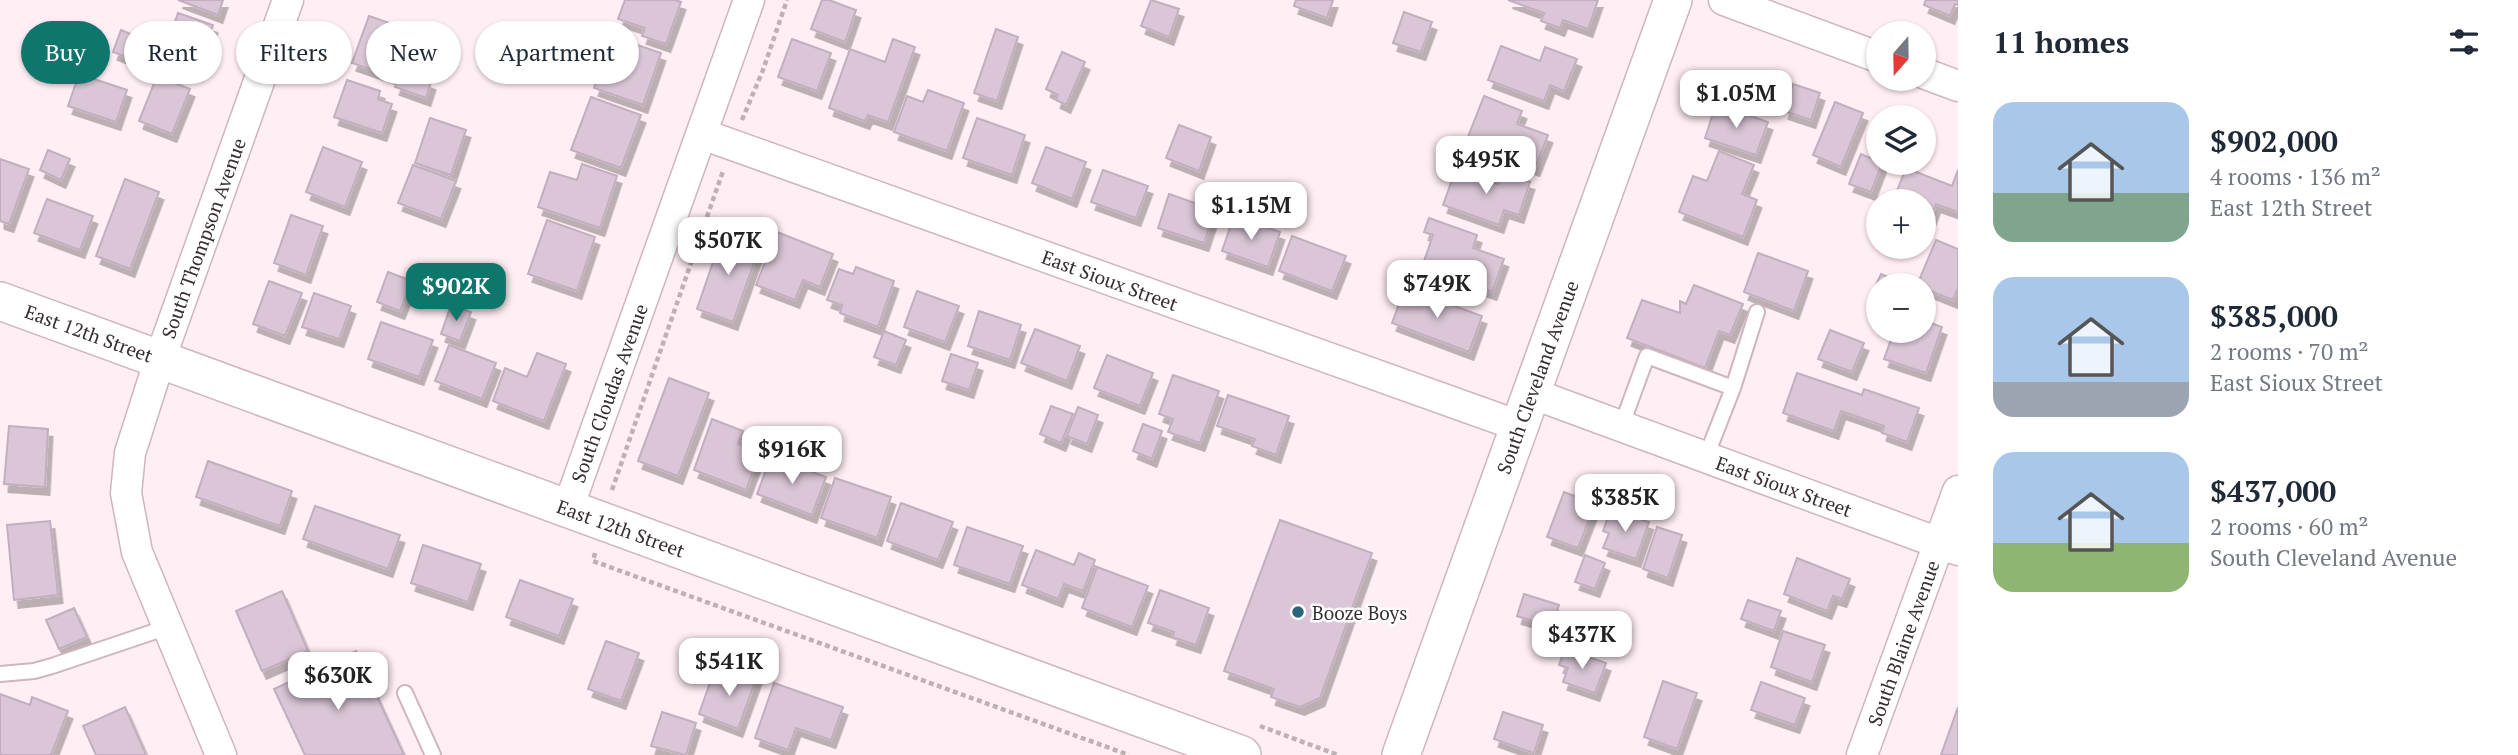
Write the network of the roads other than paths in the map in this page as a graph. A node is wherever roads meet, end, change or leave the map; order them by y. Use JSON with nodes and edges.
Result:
{"nodes":[{"id":1,"x":289,"y":0,"type":"edge"},
{"id":2,"x":749,"y":0,"type":"edge"},
{"id":3,"x":1673,"y":0,"type":"edge"},
{"id":4,"x":1724,"y":0,"type":"edge"},
{"id":5,"x":1866,"y":53,"type":"edge"},
{"id":6,"x":1936,"y":78,"type":"edge"},
{"id":7,"x":1958,"y":86,"type":"edge"},
{"id":8,"x":702,"y":134,"type":"junction"},
{"id":9,"x":0,"y":301,"type":"edge"},
{"id":10,"x":1757,"y":312,"type":"dead end"},
{"id":11,"x":160,"y":359,"type":"junction"},
{"id":12,"x":1732,"y":388,"type":"junction"},
{"id":13,"x":1525,"y":410,"type":"junction"},
{"id":14,"x":1621,"y":426,"type":"junction"},
{"id":15,"x":1706,"y":457,"type":"junction"},
{"id":16,"x":1958,"y":491,"type":"edge"},
{"id":17,"x":568,"y":508,"type":"junction"},
{"id":18,"x":1949,"y":547,"type":"edge"},
{"id":19,"x":168,"y":628,"type":"junction"},
{"id":20,"x":0,"y":674,"type":"edge"},
{"id":21,"x":405,"y":693,"type":"dead end"},
{"id":22,"x":221,"y":755,"type":"edge"},
{"id":23,"x":433,"y":755,"type":"edge"},
{"id":24,"x":1242,"y":755,"type":"edge"},
{"id":25,"x":1401,"y":755,"type":"edge"},
{"id":26,"x":1862,"y":755,"type":"edge"}],
"edges":[{"from":1,"to":11,"type":"street","name":"South Thompson Avenue"},
{"from":2,"to":8,"type":"street","name":"South Cloudas Avenue"},
{"from":3,"to":13,"type":"street","name":"South Cleveland Avenue"},
{"from":4,"to":5,"type":"street"},
{"from":6,"to":7,"type":"street"},
{"from":8,"to":13,"type":"street","name":"East Sioux Street"},
{"from":8,"to":17,"type":"street","name":"South Cloudas Avenue"},
{"from":9,"to":11,"type":"street","name":"East 12th Street"},
{"from":10,"to":12,"type":"lane"},
{"from":11,"to":17,"type":"street","name":"East 12th Street"},
{"from":11,"to":19,"type":"street","name":"South Thompson Avenue"},
{"from":12,"to":14,"type":"lane"},
{"from":12,"to":15,"type":"lane"},
{"from":13,"to":14,"type":"street","name":"East Sioux Street"},
{"from":13,"to":25,"type":"street","name":"South Cleveland Avenue"},
{"from":14,"to":15,"type":"street","name":"East Sioux Street"},
{"from":15,"to":18,"type":"street","name":"East Sioux Street"},
{"from":16,"to":18,"type":"street","name":"South Blaine Avenue"},
{"from":17,"to":24,"type":"street","name":"East 12th Street"},
{"from":18,"to":26,"type":"street","name":"South Blaine Avenue"},
{"from":19,"to":20,"type":"lane"},
{"from":19,"to":22,"type":"street","name":"South Thompson Avenue"},
{"from":21,"to":23,"type":"lane"}]}
